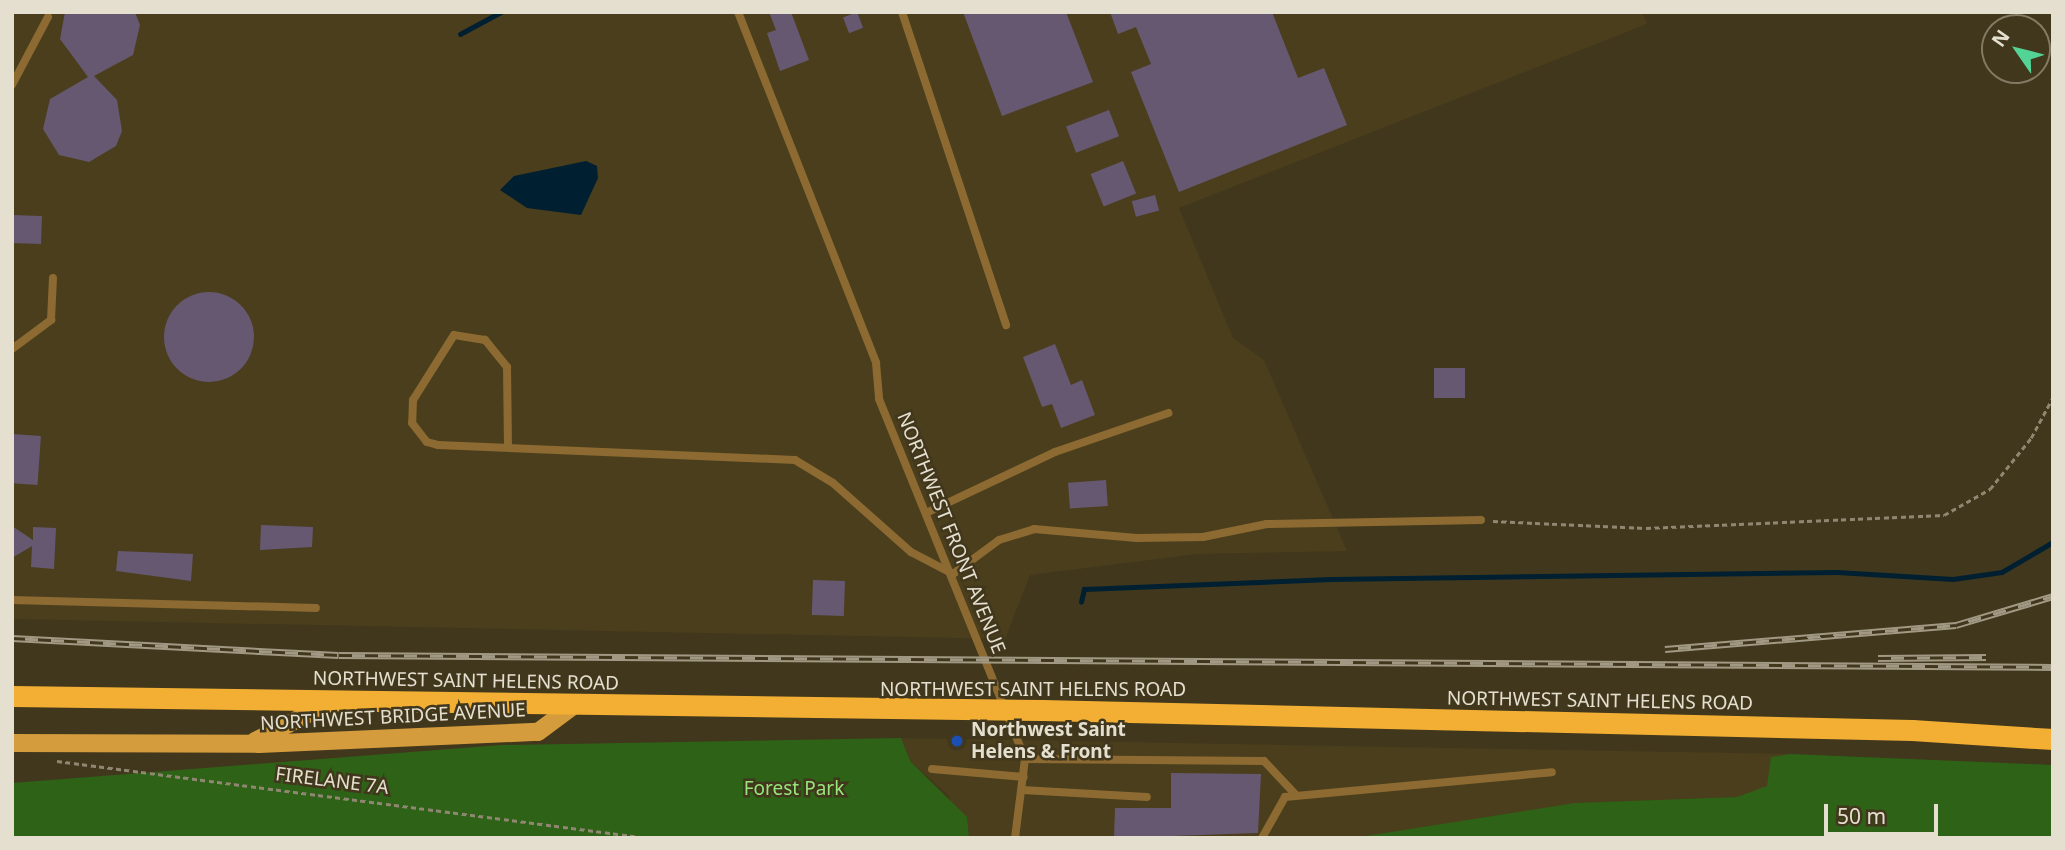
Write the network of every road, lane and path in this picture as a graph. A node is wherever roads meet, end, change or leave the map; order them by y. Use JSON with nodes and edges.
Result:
{"nodes":[{"id":1,"x":738,"y":12,"type":"edge"},
{"id":2,"x":902,"y":12,"type":"edge"},
{"id":3,"x":48,"y":17,"type":"dead end"},
{"id":4,"x":12,"y":85,"type":"edge"},
{"id":5,"x":53,"y":278,"type":"dead end"},
{"id":6,"x":1006,"y":325,"type":"dead end"},
{"id":7,"x":12,"y":349,"type":"edge"},
{"id":8,"x":2053,"y":397,"type":"edge"},
{"id":9,"x":1168,"y":413,"type":"dead end"},
{"id":10,"x":508,"y":447,"type":"junction"},
{"id":11,"x":926,"y":513,"type":"junction"},
{"id":12,"x":1481,"y":520,"type":"joint"},
{"id":13,"x":953,"y":574,"type":"junction"},
{"id":14,"x":12,"y":600,"type":"edge"},
{"id":15,"x":316,"y":608,"type":"dead end"},
{"id":16,"x":12,"y":696,"type":"edge"},
{"id":17,"x":333,"y":701,"type":"junction"},
{"id":18,"x":573,"y":706,"type":"junction"},
{"id":19,"x":1009,"y":711,"type":"junction"},
{"id":20,"x":2053,"y":739,"type":"edge"},
{"id":21,"x":12,"y":743,"type":"edge"},
{"id":22,"x":248,"y":745,"type":"junction"},
{"id":23,"x":43,"y":759,"type":"dead end"},
{"id":24,"x":1025,"y":759,"type":"junction"},
{"id":25,"x":932,"y":769,"type":"dead end"},
{"id":26,"x":1552,"y":772,"type":"dead end"},
{"id":27,"x":1024,"y":777,"type":"junction"},
{"id":28,"x":1022,"y":790,"type":"junction"},
{"id":29,"x":1296,"y":795,"type":"junction"},
{"id":30,"x":1147,"y":797,"type":"dead end"},
{"id":31,"x":648,"y":838,"type":"edge"},
{"id":32,"x":1015,"y":838,"type":"edge"},
{"id":33,"x":1262,"y":838,"type":"edge"}],
"edges":[{"from":1,"to":11,"type":"lane","name":"NORTHWEST FRONT AVENUE"},
{"from":2,"to":6,"type":"lane"},
{"from":3,"to":4,"type":"lane"},
{"from":5,"to":7,"type":"lane"},
{"from":8,"to":12,"type":"path"},
{"from":9,"to":11,"type":"lane"},
{"from":10,"to":10,"type":"lane"},
{"from":10,"to":13,"type":"lane"},
{"from":11,"to":13,"type":"lane","name":"NORTHWEST FRONT AVENUE"},
{"from":12,"to":13,"type":"lane"},
{"from":13,"to":19,"type":"lane","name":"NORTHWEST FRONT AVENUE"},
{"from":14,"to":15,"type":"lane"},
{"from":16,"to":17,"type":"highway","name":"NORTHWEST SAINT HELENS ROAD"},
{"from":17,"to":18,"type":"highway","name":"NORTHWEST SAINT HELENS ROAD"},
{"from":17,"to":22,"type":"main road","name":"NORTHWEST BRIDGE AVENUE"},
{"from":18,"to":19,"type":"highway","name":"NORTHWEST SAINT HELENS ROAD"},
{"from":18,"to":22,"type":"main road","name":"NORTHWEST BRIDGE AVENUE"},
{"from":19,"to":20,"type":"highway","name":"NORTHWEST SAINT HELENS ROAD"},
{"from":19,"to":24,"type":"lane","name":"NORTHWEST FRONT AVENUE"},
{"from":21,"to":22,"type":"main road","name":"NORTHWEST BRIDGE AVENUE"},
{"from":23,"to":31,"type":"path","name":"FIRELANE 7A"},
{"from":24,"to":27,"type":"lane"},
{"from":24,"to":29,"type":"lane"},
{"from":25,"to":27,"type":"lane"},
{"from":26,"to":29,"type":"lane"},
{"from":27,"to":28,"type":"lane"},
{"from":28,"to":30,"type":"lane"},
{"from":28,"to":32,"type":"lane"},
{"from":29,"to":33,"type":"lane"}]}
